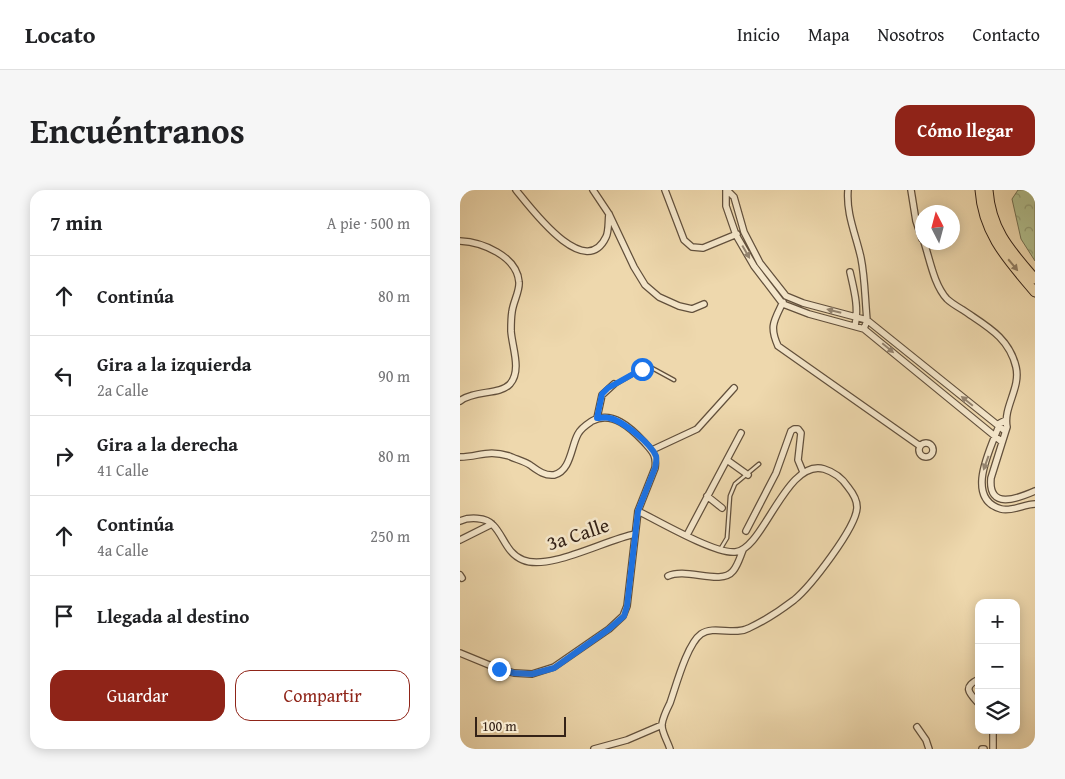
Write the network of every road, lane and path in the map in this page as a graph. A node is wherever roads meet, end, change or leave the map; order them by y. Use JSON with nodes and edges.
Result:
{"nodes":[{"id":1,"x":516,"y":190,"type":"edge"},
{"id":2,"x":593,"y":190,"type":"edge"},
{"id":3,"x":665,"y":190,"type":"edge"},
{"id":4,"x":727,"y":190,"type":"edge"},
{"id":5,"x":848,"y":190,"type":"edge"},
{"id":6,"x":911,"y":190,"type":"edge"},
{"id":7,"x":980,"y":190,"type":"edge"},
{"id":8,"x":988,"y":190,"type":"edge"},
{"id":9,"x":609,"y":214,"type":"junction"},
{"id":10,"x":915,"y":215,"type":"edge"},
{"id":11,"x":744,"y":232,"type":"junction"},
{"id":12,"x":736,"y":235,"type":"junction"},
{"id":13,"x":460,"y":241,"type":"edge"},
{"id":14,"x":926,"y":250,"type":"edge"},
{"id":15,"x":850,"y":272,"type":"dead end"},
{"id":16,"x":1035,"y":279,"type":"edge"},
{"id":17,"x":1035,"y":292,"type":"edge"},
{"id":18,"x":786,"y":296,"type":"junction"},
{"id":19,"x":704,"y":304,"type":"dead end"},
{"id":20,"x":782,"y":304,"type":"junction"},
{"id":21,"x":857,"y":317,"type":"junction"},
{"id":22,"x":868,"y":320,"type":"junction"},
{"id":23,"x":855,"y":326,"type":"junction"},
{"id":24,"x":864,"y":329,"type":"junction"},
{"id":25,"x":674,"y":380,"type":"dead end"},
{"id":26,"x":614,"y":384,"type":"joint"},
{"id":27,"x":734,"y":388,"type":"dead end"},
{"id":28,"x":460,"y":401,"type":"edge"},
{"id":29,"x":597,"y":418,"type":"junction"},
{"id":30,"x":1006,"y":420,"type":"junction"},
{"id":31,"x":999,"y":427,"type":"junction"},
{"id":32,"x":1005,"y":431,"type":"junction"},
{"id":33,"x":741,"y":433,"type":"dead end"},
{"id":34,"x":995,"y":437,"type":"junction"},
{"id":35,"x":1002,"y":442,"type":"junction"},
{"id":36,"x":920,"y":446,"type":"dead end"},
{"id":37,"x":652,"y":450,"type":"junction"},
{"id":38,"x":460,"y":457,"type":"edge"},
{"id":39,"x":727,"y":460,"type":"junction"},
{"id":40,"x":759,"y":464,"type":"dead end"},
{"id":41,"x":803,"y":472,"type":"junction"},
{"id":42,"x":748,"y":475,"type":"junction"},
{"id":43,"x":1035,"y":491,"type":"edge"},
{"id":44,"x":707,"y":496,"type":"junction"},
{"id":45,"x":1011,"y":500,"type":"junction"},
{"id":46,"x":1035,"y":504,"type":"edge"},
{"id":47,"x":722,"y":508,"type":"dead end"},
{"id":48,"x":1011,"y":509,"type":"junction"},
{"id":49,"x":638,"y":511,"type":"junction"},
{"id":50,"x":460,"y":520,"type":"edge"},
{"id":51,"x":492,"y":524,"type":"junction"},
{"id":52,"x":746,"y":531,"type":"dead end"},
{"id":53,"x":635,"y":534,"type":"junction"},
{"id":54,"x":687,"y":535,"type":"junction"},
{"id":55,"x":460,"y":540,"type":"edge"},
{"id":56,"x":720,"y":550,"type":"junction"},
{"id":57,"x":744,"y":550,"type":"junction"},
{"id":58,"x":668,"y":576,"type":"dead end"},
{"id":59,"x":460,"y":653,"type":"edge"},
{"id":60,"x":975,"y":681,"type":"edge"},
{"id":61,"x":975,"y":700,"type":"edge"},
{"id":62,"x":662,"y":725,"type":"junction"},
{"id":63,"x":917,"y":727,"type":"dead end"},
{"id":64,"x":993,"y":734,"type":"edge"},
{"id":65,"x":594,"y":749,"type":"edge"},
{"id":66,"x":670,"y":749,"type":"edge"},
{"id":67,"x":929,"y":749,"type":"edge"},
{"id":68,"x":994,"y":749,"type":"edge"}],
"edges":[{"from":1,"to":9,"type":"street"},
{"from":2,"to":9,"type":"street"},
{"from":3,"to":12,"type":"street"},
{"from":4,"to":11,"type":"street"},
{"from":4,"to":12,"type":"street"},
{"from":5,"to":22,"type":"street"},
{"from":6,"to":10,"type":"street"},
{"from":7,"to":17,"type":"highway","one_way":true},
{"from":8,"to":16,"type":"highway"},
{"from":9,"to":19,"type":"street"},
{"from":11,"to":12,"type":"street"},
{"from":11,"to":18,"type":"street"},
{"from":12,"to":20,"type":"street","one_way":true},
{"from":13,"to":28,"type":"street"},
{"from":14,"to":30,"type":"street"},
{"from":15,"to":21,"type":"street"},
{"from":18,"to":20,"type":"street"},
{"from":21,"to":18,"type":"street","one_way":true},
{"from":20,"to":23,"type":"street"},
{"from":20,"to":36,"type":"street"},
{"from":21,"to":22,"type":"street"},
{"from":21,"to":23,"type":"street"},
{"from":22,"to":24,"type":"street"},
{"from":31,"to":22,"type":"street","one_way":true},
{"from":23,"to":24,"type":"street"},
{"from":24,"to":34,"type":"street","one_way":true},
{"from":25,"to":26,"type":"lane"},
{"from":26,"to":29,"type":"street"},
{"from":27,"to":37,"type":"street"},
{"from":29,"to":37,"type":"street"},
{"from":29,"to":38,"type":"street"},
{"from":30,"to":31,"type":"street"},
{"from":30,"to":32,"type":"street"},
{"from":31,"to":32,"type":"street"},
{"from":31,"to":34,"type":"street"},
{"from":32,"to":35,"type":"street"},
{"from":33,"to":39,"type":"street"},
{"from":34,"to":35,"type":"street"},
{"from":34,"to":48,"type":"street","one_way":true},
{"from":35,"to":45,"type":"street"},
{"from":37,"to":49,"type":"street"},
{"from":39,"to":42,"type":"street"},
{"from":39,"to":44,"type":"street"},
{"from":40,"to":42,"type":"lane"},
{"from":41,"to":52,"type":"street"},
{"from":41,"to":57,"type":"street"},
{"from":41,"to":62,"type":"street"},
{"from":42,"to":56,"type":"lane"},
{"from":43,"to":45,"type":"street"},
{"from":44,"to":47,"type":"street"},
{"from":44,"to":54,"type":"street"},
{"from":45,"to":48,"type":"street"},
{"from":46,"to":48,"type":"street"},
{"from":49,"to":53,"type":"street"},
{"from":49,"to":54,"type":"street"},
{"from":50,"to":51,"type":"street"},
{"from":51,"to":53,"type":"street","name":"3a Calle"},
{"from":51,"to":55,"type":"street"},
{"from":53,"to":59,"type":"street"},
{"from":54,"to":56,"type":"street"},
{"from":56,"to":57,"type":"street"},
{"from":57,"to":58,"type":"street"},
{"from":60,"to":61,"type":"street"},
{"from":62,"to":65,"type":"street"},
{"from":62,"to":66,"type":"street"},
{"from":63,"to":67,"type":"street"},
{"from":64,"to":68,"type":"street"}]}
